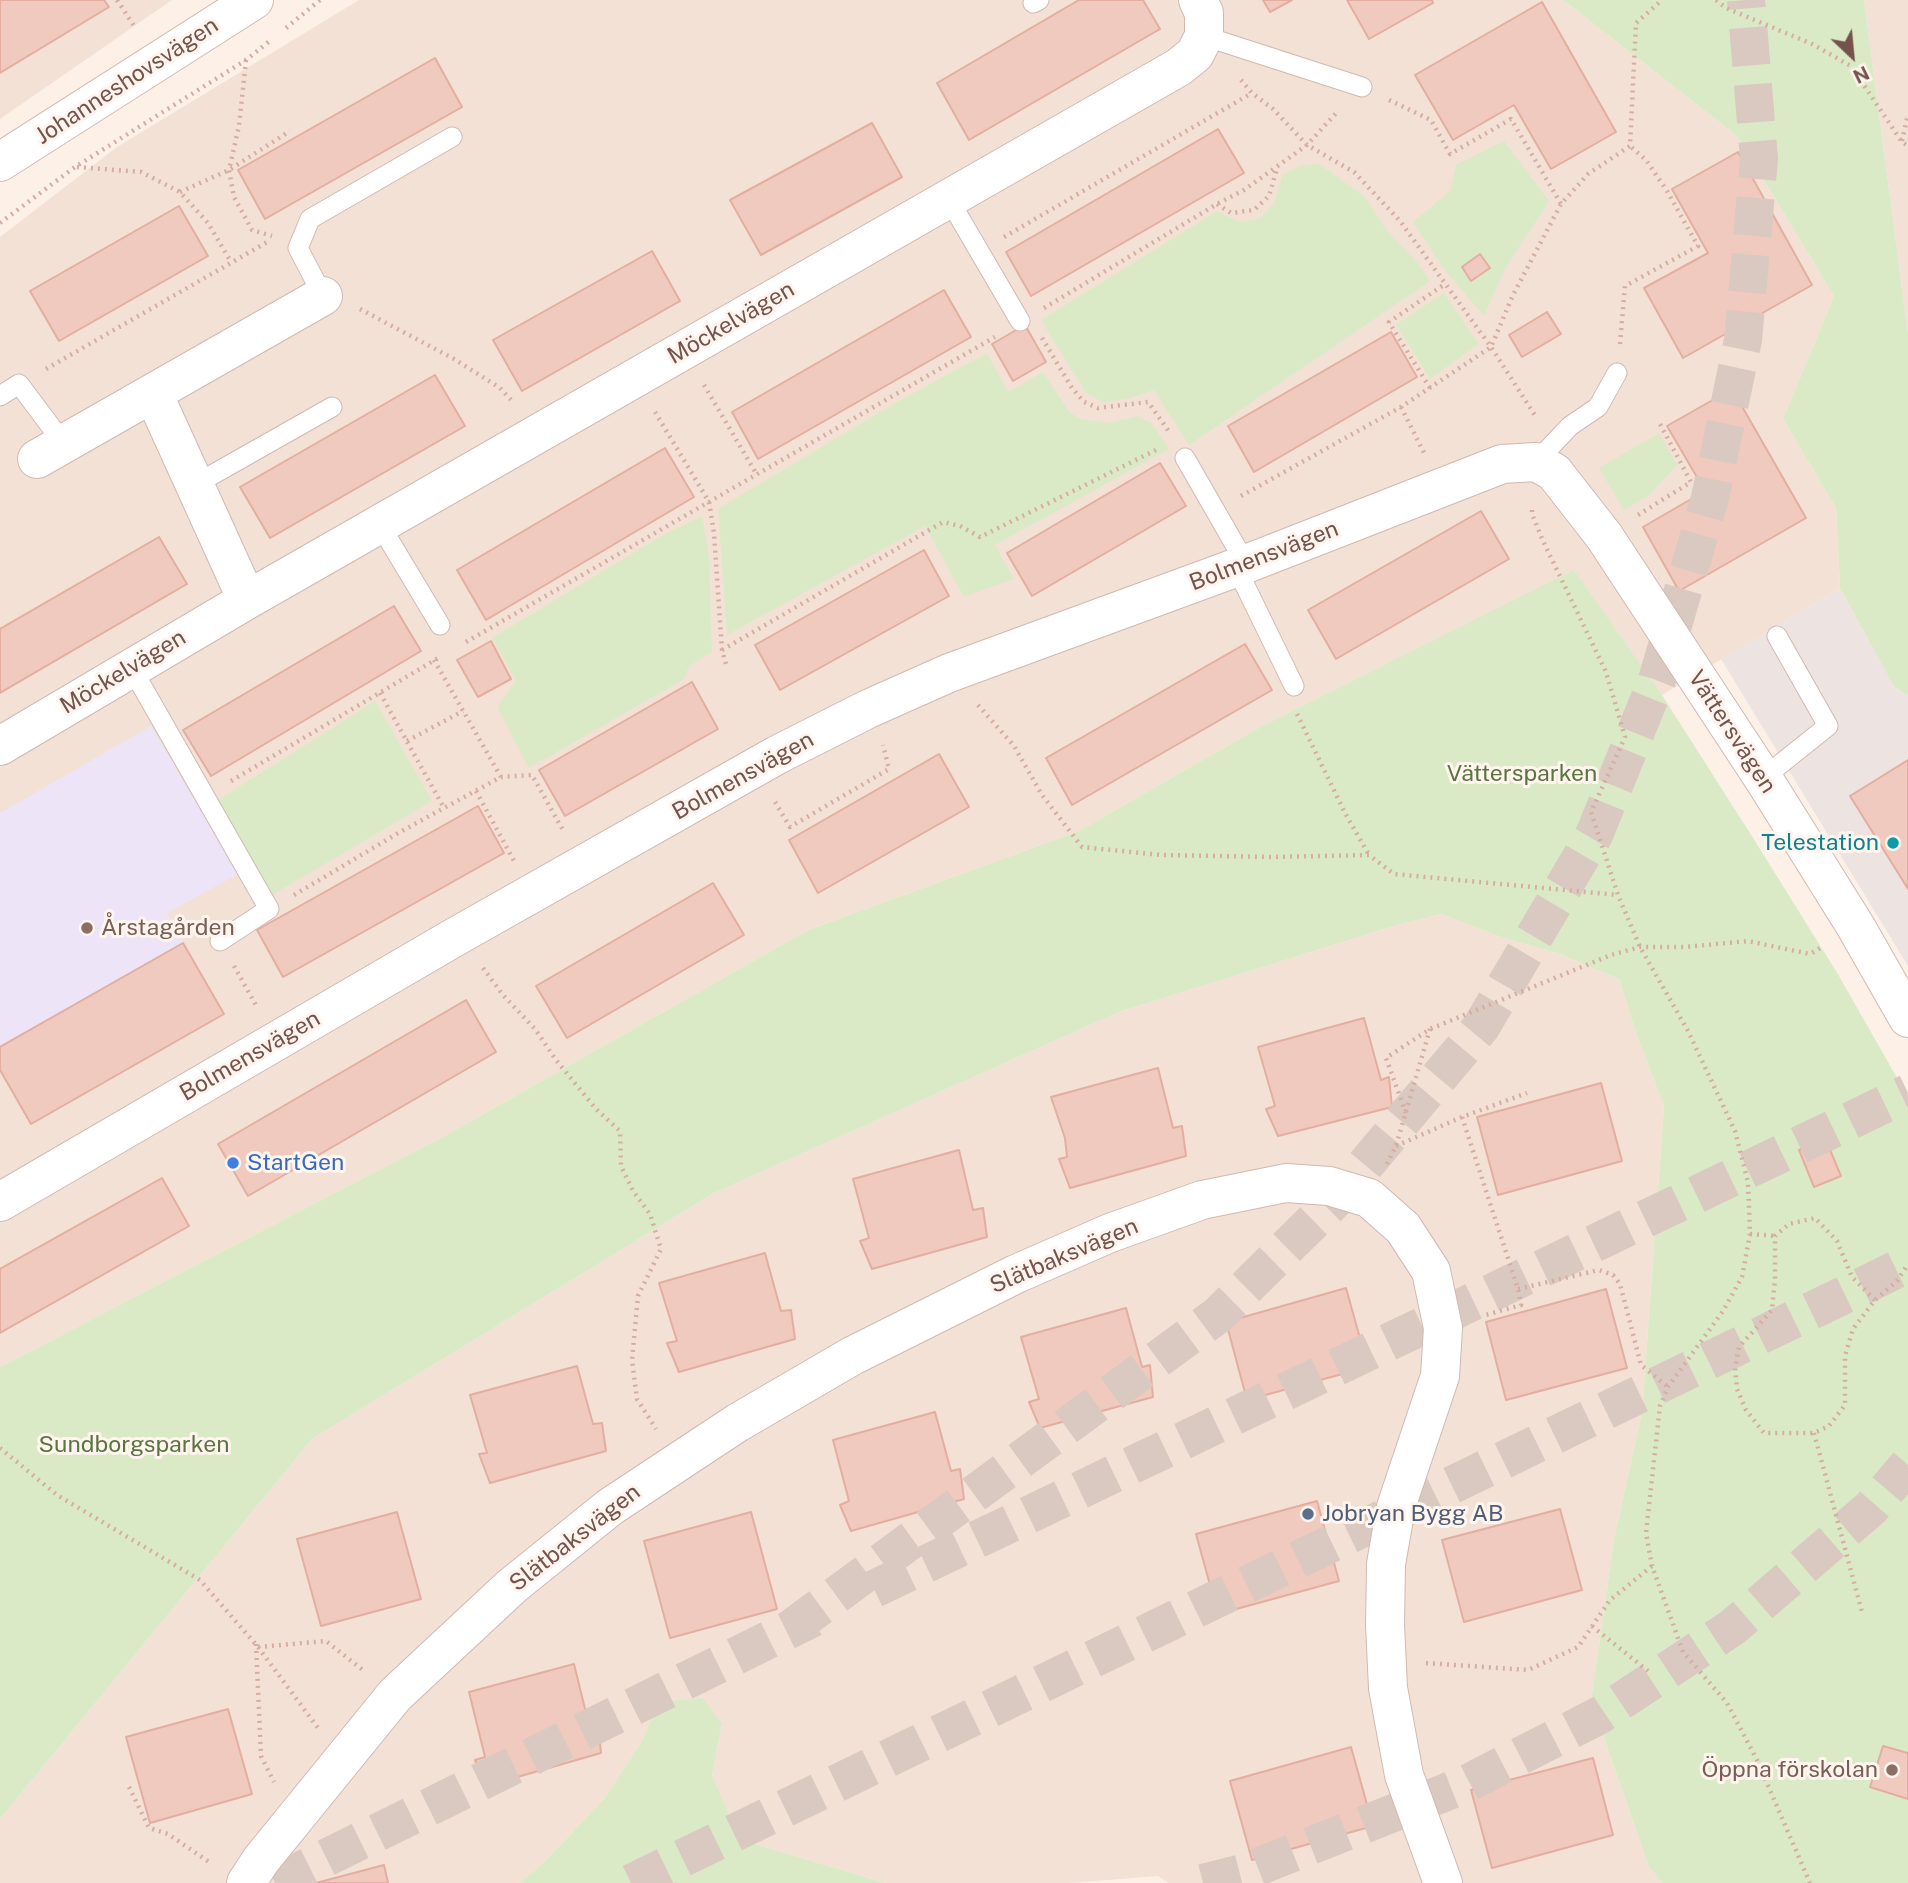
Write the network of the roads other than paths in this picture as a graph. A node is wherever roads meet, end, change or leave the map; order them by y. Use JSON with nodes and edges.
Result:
{"nodes":[{"id":1,"x":254,"y":0,"type":"edge"},
{"id":2,"x":1201,"y":18,"type":"edge"},
{"id":3,"x":1362,"y":87,"type":"road end"},
{"id":4,"x":452,"y":137,"type":"dead end"},
{"id":5,"x":0,"y":162,"type":"edge"},
{"id":6,"x":948,"y":198,"type":"junction"},
{"id":7,"x":323,"y":296,"type":"joint"},
{"id":8,"x":1020,"y":321,"type":"dead end"},
{"id":9,"x":1617,"y":373,"type":"road end"},
{"id":10,"x":153,"y":393,"type":"junction"},
{"id":11,"x":0,"y":396,"type":"edge"},
{"id":12,"x":332,"y":407,"type":"dead end"},
{"id":13,"x":1180,"y":449,"type":"road end"},
{"id":14,"x":50,"y":451,"type":"joint"},
{"id":15,"x":1536,"y":462,"type":"junction"},
{"id":16,"x":196,"y":484,"type":"junction"},
{"id":17,"x":380,"y":525,"type":"junction"},
{"id":18,"x":1241,"y":565,"type":"junction"},
{"id":19,"x":247,"y":600,"type":"junction"},
{"id":20,"x":440,"y":625,"type":"dead end"},
{"id":21,"x":1777,"y":636,"type":"dead end"},
{"id":22,"x":131,"y":667,"type":"junction"},
{"id":23,"x":1294,"y":686,"type":"road end"},
{"id":24,"x":0,"y":746,"type":"edge"},
{"id":25,"x":1763,"y":778,"type":"junction"},
{"id":26,"x":220,"y":941,"type":"road end"},
{"id":27,"x":1908,"y":1018,"type":"edge"},
{"id":28,"x":1,"y":1198,"type":"edge"},
{"id":29,"x":231,"y":1875,"type":"edge"},
{"id":30,"x":1443,"y":1883,"type":"edge"}],
"edges":[{"from":1,"to":5,"type":"street","name":"Johanneshovsvägen"},
{"from":2,"to":3,"type":"lane"},
{"from":2,"to":6,"type":"street","name":"Möckelvägen"},
{"from":4,"to":7,"type":"lane"},
{"from":6,"to":8,"type":"lane"},
{"from":6,"to":17,"type":"street","name":"Möckelvägen"},
{"from":7,"to":10,"type":"street"},
{"from":9,"to":15,"type":"lane"},
{"from":10,"to":14,"type":"street"},
{"from":10,"to":16,"type":"street"},
{"from":11,"to":14,"type":"lane"},
{"from":12,"to":16,"type":"lane"},
{"from":13,"to":18,"type":"lane"},
{"from":15,"to":18,"type":"street","name":"Bolmensvägen"},
{"from":15,"to":25,"type":"street","name":"Vättersvägen"},
{"from":16,"to":19,"type":"street"},
{"from":17,"to":19,"type":"street","name":"Möckelvägen"},
{"from":17,"to":20,"type":"lane"},
{"from":18,"to":23,"type":"lane"},
{"from":18,"to":28,"type":"street","name":"Bolmensvägen"},
{"from":19,"to":22,"type":"street","name":"Möckelvägen"},
{"from":21,"to":25,"type":"lane"},
{"from":22,"to":24,"type":"street","name":"Möckelvägen"},
{"from":22,"to":26,"type":"lane"},
{"from":25,"to":27,"type":"street","name":"Vättersvägen"},
{"from":29,"to":30,"type":"street","name":"Slätbaksvägen"}]}
